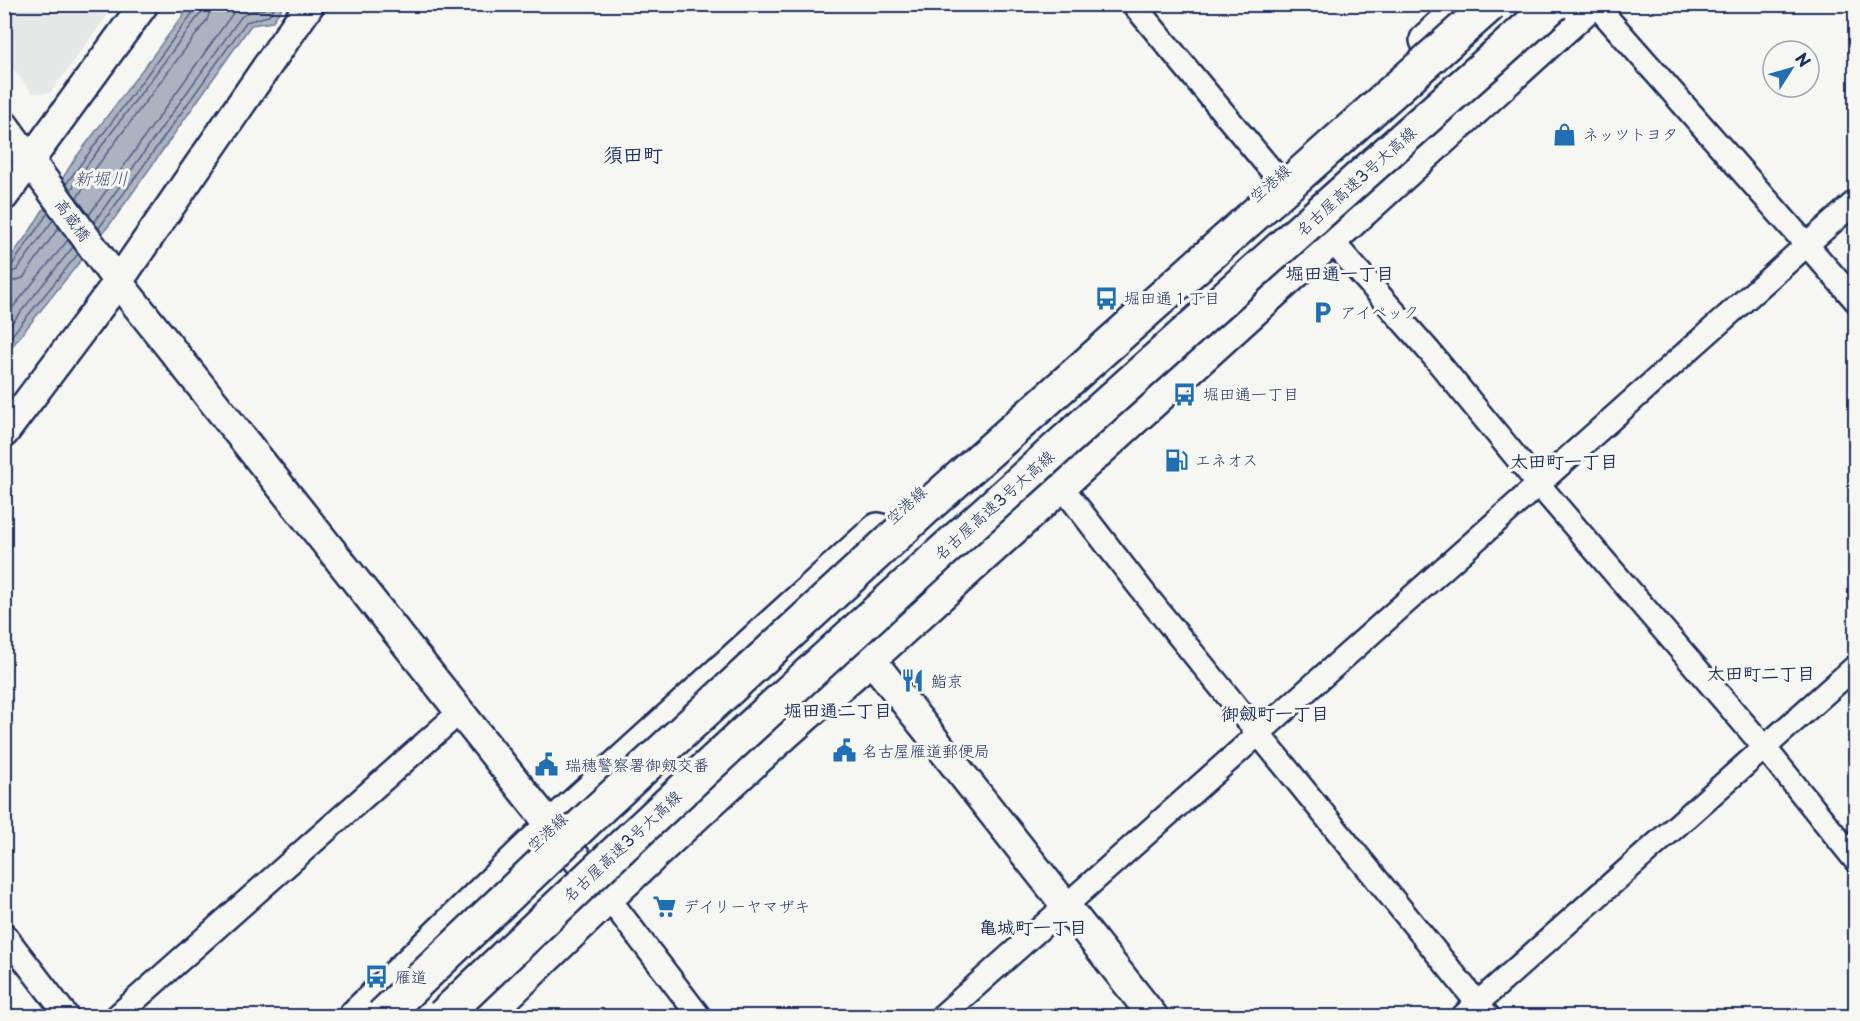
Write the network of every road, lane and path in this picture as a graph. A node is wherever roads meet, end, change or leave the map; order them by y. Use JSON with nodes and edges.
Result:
{"nodes":[{"id":1,"x":144,"y":4,"type":"edge"},
{"id":2,"x":310,"y":4,"type":"edge"},
{"id":3,"x":1133,"y":4,"type":"edge"},
{"id":4,"x":1466,"y":4,"type":"edge"},
{"id":5,"x":1491,"y":4,"type":"edge"},
{"id":6,"x":1554,"y":4,"type":"edge"},
{"id":7,"x":1589,"y":4,"type":"edge"},
{"id":8,"x":1595,"y":4,"type":"edge"},
{"id":9,"x":1442,"y":82,"type":"dead end"},
{"id":10,"x":4,"y":125,"type":"edge"},
{"id":11,"x":36,"y":168,"type":"junction"},
{"id":12,"x":1277,"y":177,"type":"junction"},
{"id":13,"x":4,"y":196,"type":"edge"},
{"id":14,"x":1856,"y":201,"type":"edge"},
{"id":15,"x":1331,"y":240,"type":"junction"},
{"id":16,"x":1807,"y":245,"type":"junction"},
{"id":17,"x":111,"y":273,"type":"junction"},
{"id":18,"x":1856,"y":301,"type":"edge"},
{"id":19,"x":4,"y":433,"type":"edge"},
{"id":20,"x":1059,"y":483,"type":"junction"},
{"id":21,"x":1539,"y":485,"type":"junction"},
{"id":22,"x":870,"y":658,"type":"junction"},
{"id":23,"x":1856,"y":666,"type":"edge"},
{"id":24,"x":461,"y":711,"type":"junction"},
{"id":25,"x":1258,"y":735,"type":"junction"},
{"id":26,"x":1765,"y":748,"type":"junction"},
{"id":27,"x":551,"y":827,"type":"junction"},
{"id":28,"x":1848,"y":835,"type":"edge"},
{"id":29,"x":1856,"y":861,"type":"edge"},
{"id":30,"x":608,"y":896,"type":"junction"},
{"id":31,"x":1066,"y":906,"type":"junction"},
{"id":32,"x":4,"y":934,"type":"edge"},
{"id":33,"x":1476,"y":1012,"type":"edge"},
{"id":34,"x":67,"y":1017,"type":"edge"},
{"id":35,"x":117,"y":1017,"type":"edge"},
{"id":36,"x":356,"y":1017,"type":"edge"},
{"id":37,"x":382,"y":1017,"type":"edge"},
{"id":38,"x":419,"y":1017,"type":"edge"},
{"id":39,"x":443,"y":1017,"type":"edge"},
{"id":40,"x":484,"y":1017,"type":"edge"},
{"id":41,"x":699,"y":1017,"type":"edge"},
{"id":42,"x":942,"y":1017,"type":"edge"},
{"id":43,"x":1154,"y":1017,"type":"edge"}],
"edges":[{"from":1,"to":11,"type":"street"},
{"from":2,"to":17,"type":"street"},
{"from":3,"to":12,"type":"street"},
{"from":4,"to":12,"type":"main road","name":"空港線"},
{"from":5,"to":37,"type":"main road","bridge":true},
{"from":6,"to":39,"type":"main road","name":"名古屋高速3号大高線","bridge":true},
{"from":7,"to":15,"type":"main road"},
{"from":8,"to":16,"type":"street"},
{"from":9,"to":38,"type":"main road"},
{"from":10,"to":11,"type":"street","name":"高蔵橋"},
{"from":11,"to":13,"type":"street"},
{"from":11,"to":17,"type":"street","name":"高蔵橋"},
{"from":12,"to":27,"type":"main road","name":"空港線"},
{"from":14,"to":16,"type":"street"},
{"from":15,"to":20,"type":"main road"},
{"from":15,"to":21,"type":"street"},
{"from":16,"to":18,"type":"street"},
{"from":16,"to":21,"type":"street"},
{"from":17,"to":19,"type":"street"},
{"from":17,"to":24,"type":"street","name":"高蔵橋"},
{"from":20,"to":22,"type":"main road"},
{"from":20,"to":25,"type":"street"},
{"from":21,"to":25,"type":"street"},
{"from":21,"to":26,"type":"street"},
{"from":22,"to":30,"type":"main road"},
{"from":22,"to":31,"type":"street"},
{"from":23,"to":26,"type":"street"},
{"from":24,"to":27,"type":"street","name":"高蔵橋"},
{"from":24,"to":35,"type":"street"},
{"from":25,"to":31,"type":"street"},
{"from":25,"to":33,"type":"street"},
{"from":26,"to":28,"type":"street"},
{"from":26,"to":33,"type":"street"},
{"from":27,"to":30,"type":"street","name":"高蔵橋"},
{"from":27,"to":36,"type":"main road","name":"空港線"},
{"from":28,"to":29,"type":"street"},
{"from":30,"to":40,"type":"main road"},
{"from":30,"to":41,"type":"street"},
{"from":31,"to":42,"type":"street"},
{"from":31,"to":43,"type":"street"},
{"from":32,"to":34,"type":"street"}]}
